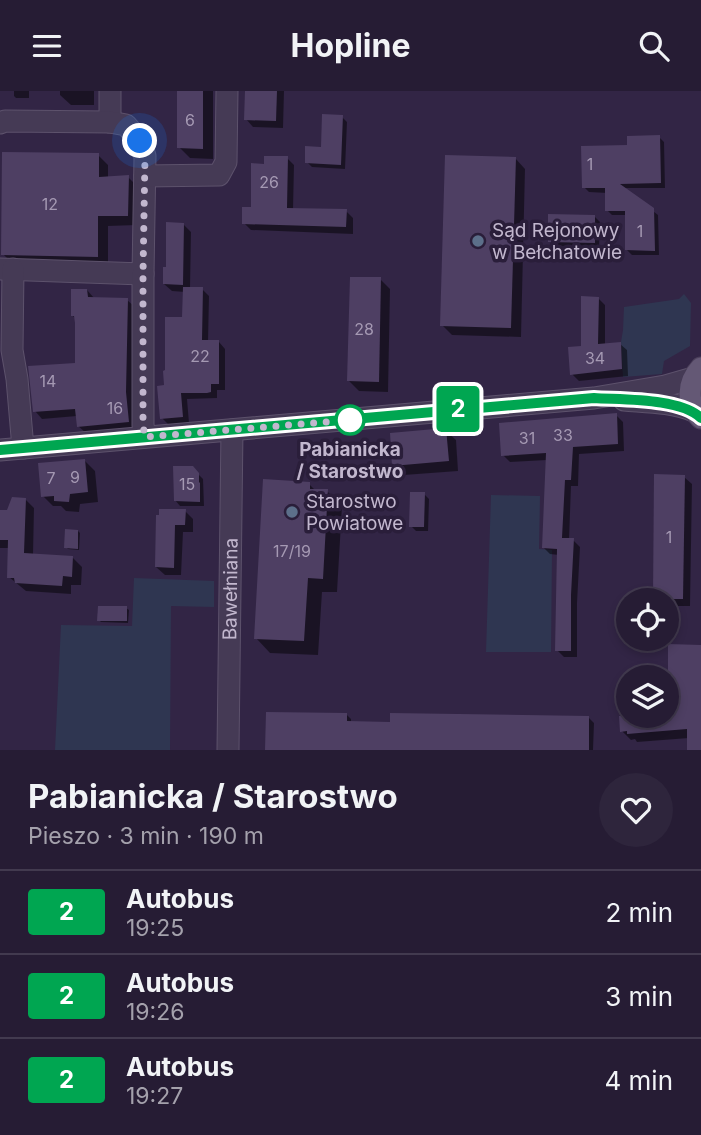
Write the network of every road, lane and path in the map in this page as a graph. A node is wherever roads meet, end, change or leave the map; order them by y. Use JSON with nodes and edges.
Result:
{"nodes":[{"id":1,"x":110,"y":91,"type":"edge"},
{"id":2,"x":227,"y":91,"type":"edge"},
{"id":3,"x":110,"y":122,"type":"junction"},
{"id":4,"x":0,"y":123,"type":"edge"},
{"id":5,"x":145,"y":176,"type":"junction"},
{"id":6,"x":7,"y":269,"type":"edge"},
{"id":7,"x":143,"y":274,"type":"junction"},
{"id":8,"x":697,"y":373,"type":"edge"},
{"id":9,"x":594,"y":398,"type":"junction"},
{"id":10,"x":698,"y":415,"type":"edge"},
{"id":11,"x":232,"y":430,"type":"junction"},
{"id":12,"x":145,"y":437,"type":"junction"},
{"id":13,"x":23,"y":448,"type":"junction"},
{"id":14,"x":0,"y":450,"type":"edge"},
{"id":15,"x":228,"y":750,"type":"edge"}],
"edges":[{"from":1,"to":3,"type":"street"},
{"from":2,"to":5,"type":"street"},
{"from":3,"to":4,"type":"street"},
{"from":3,"to":5,"type":"street"},
{"from":5,"to":7,"type":"street"},
{"from":6,"to":7,"type":"street"},
{"from":6,"to":13,"type":"street"},
{"from":7,"to":12,"type":"street"},
{"from":8,"to":9,"type":"street"},
{"from":8,"to":10,"type":"main road"},
{"from":9,"to":10,"type":"street"},
{"from":9,"to":11,"type":"street"},
{"from":11,"to":12,"type":"street"},
{"from":11,"to":15,"type":"street","name":"Bawełniana"},
{"from":12,"to":13,"type":"street"},
{"from":13,"to":14,"type":"street"}]}
